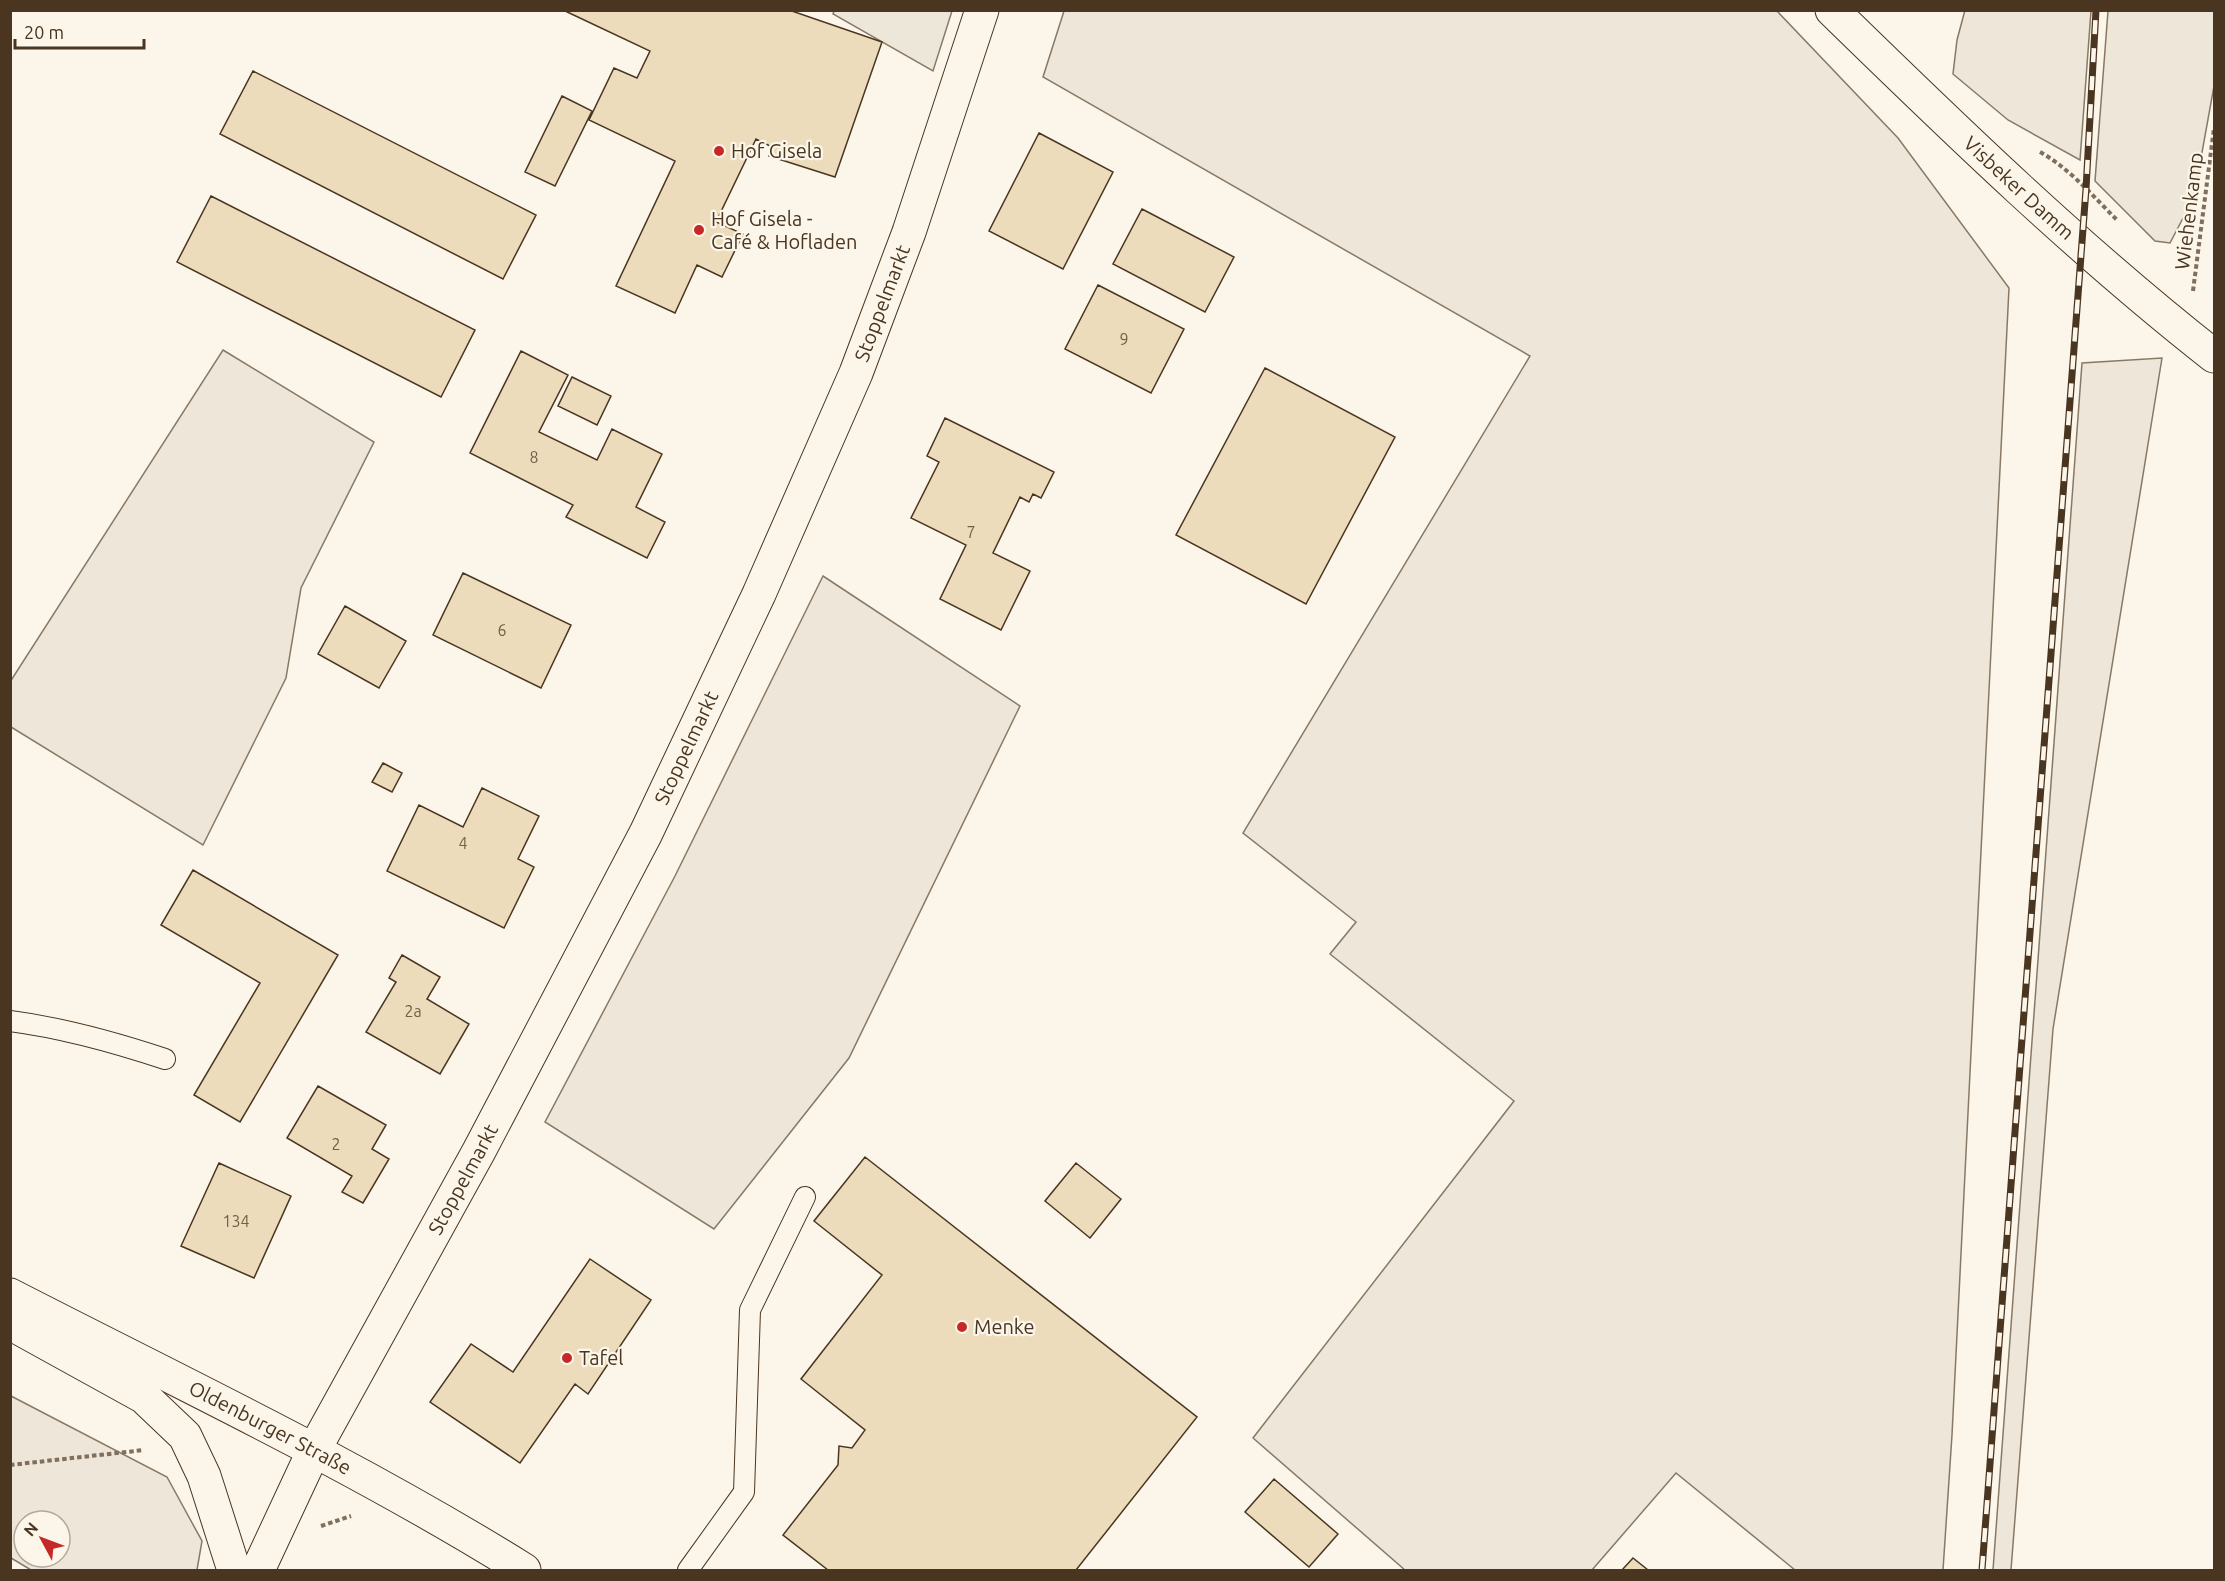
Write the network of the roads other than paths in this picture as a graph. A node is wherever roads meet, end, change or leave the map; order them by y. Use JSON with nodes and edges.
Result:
{"nodes":[{"id":1,"x":982,"y":10,"type":"edge"},
{"id":2,"x":1832,"y":10,"type":"edge"},
{"id":3,"x":2214,"y":356,"type":"edge"},
{"id":4,"x":10,"y":1022,"type":"edge"},
{"id":5,"x":165,"y":1059,"type":"dead end"},
{"id":6,"x":805,"y":1197,"type":"dead end"},
{"id":7,"x":10,"y":1295,"type":"edge"},
{"id":8,"x":10,"y":1323,"type":"edge"},
{"id":9,"x":314,"y":1450,"type":"junction"},
{"id":10,"x":234,"y":1570,"type":"edge"},
{"id":11,"x":258,"y":1570,"type":"edge"},
{"id":12,"x":524,"y":1570,"type":"edge"},
{"id":13,"x":688,"y":1570,"type":"edge"}],
"edges":[{"from":1,"to":9,"type":"street","name":"Stoppelmarkt"},
{"from":2,"to":3,"type":"street","name":"Visbeker Damm"},
{"from":4,"to":5,"type":"lane"},
{"from":6,"to":13,"type":"lane"},
{"from":7,"to":9,"type":"street","name":"Oldenburger Straße"},
{"from":8,"to":10,"type":"street"},
{"from":9,"to":11,"type":"street","name":"Stoppelmarkt"},
{"from":9,"to":12,"type":"street","name":"Oldenburger Straße"}]}
